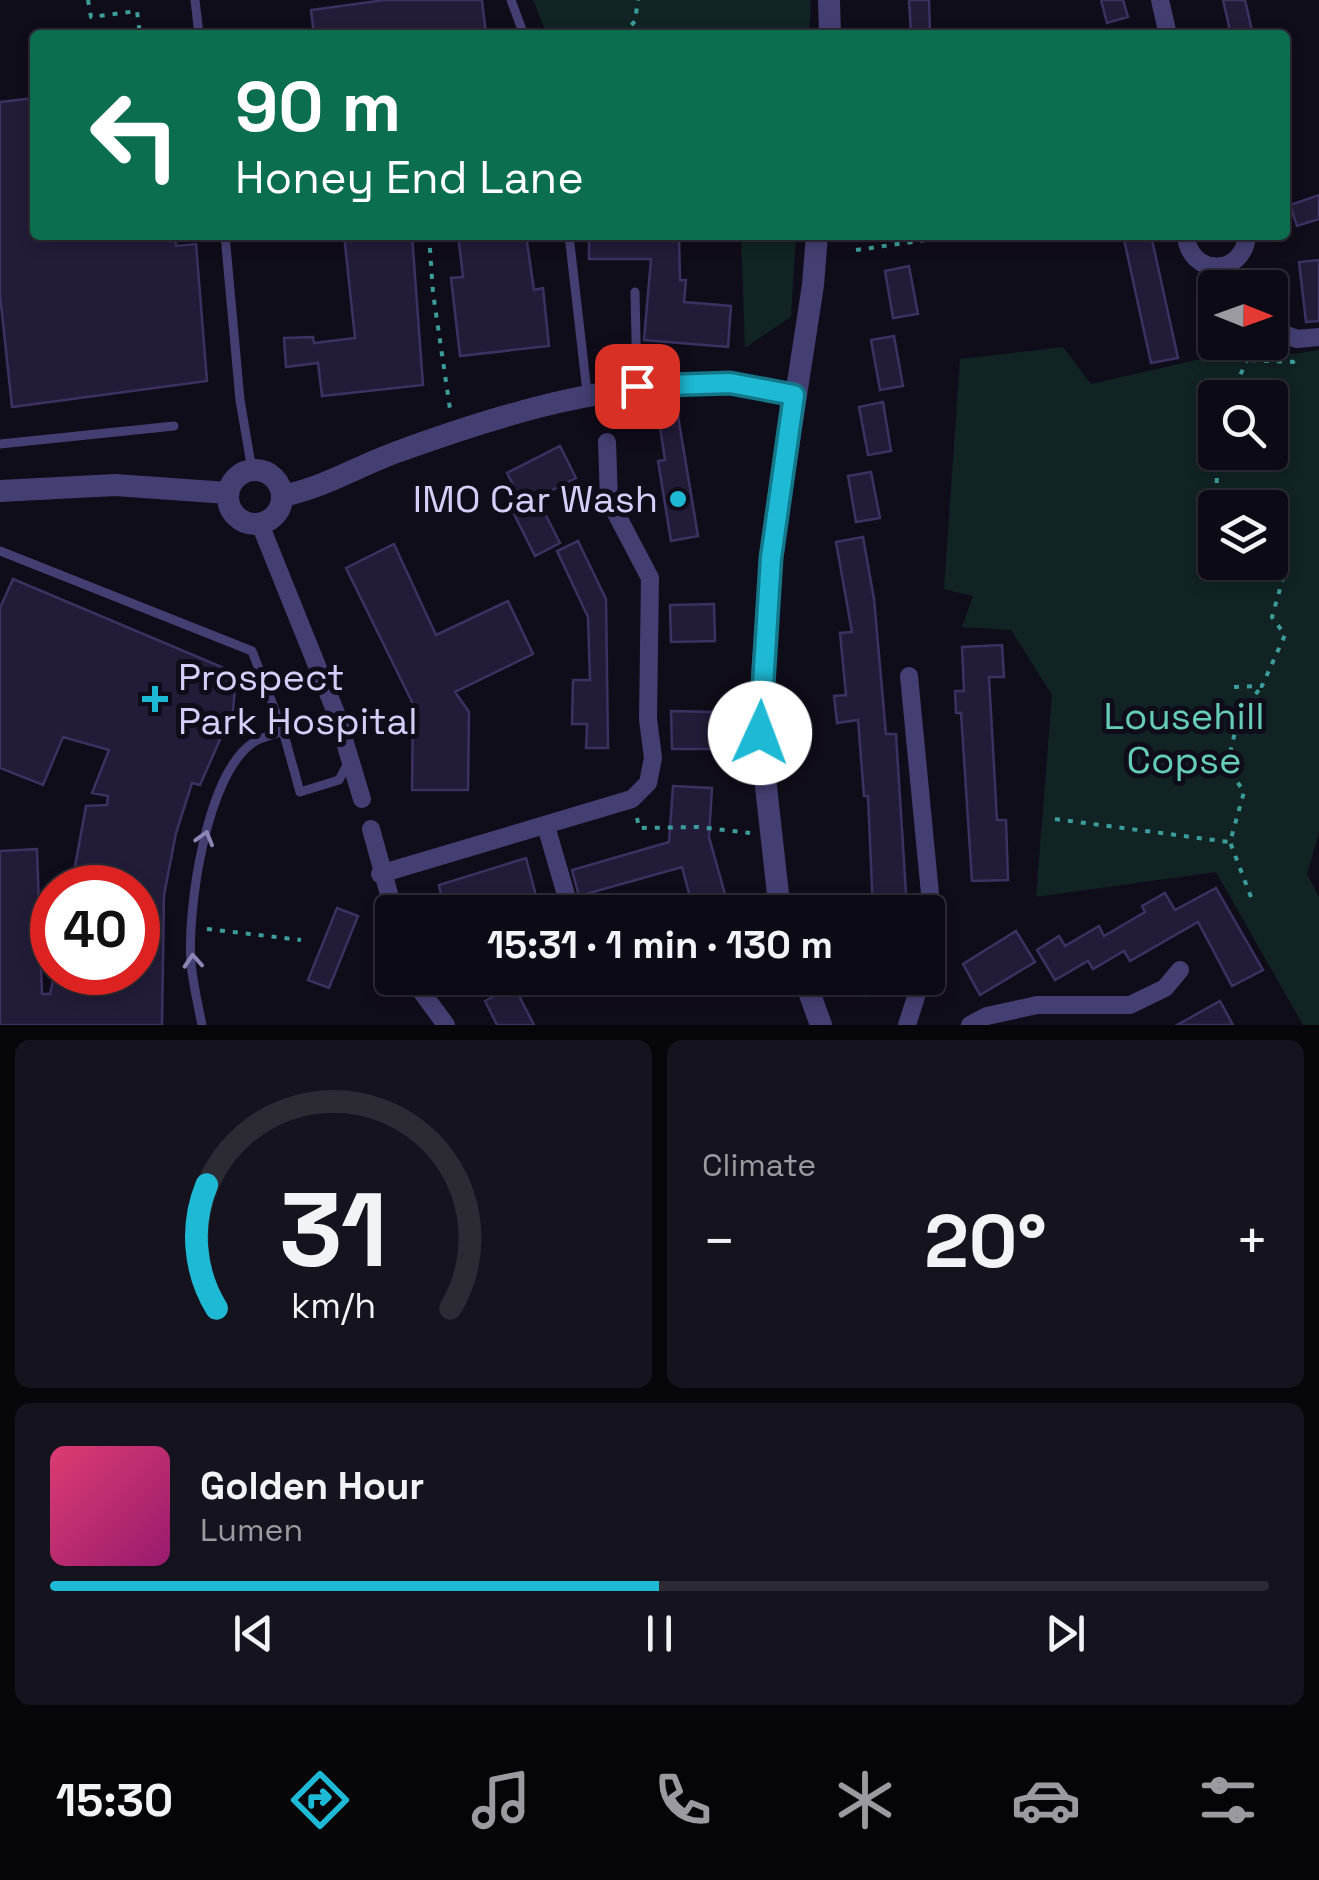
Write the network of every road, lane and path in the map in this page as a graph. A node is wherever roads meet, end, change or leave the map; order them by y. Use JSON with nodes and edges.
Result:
{"nodes":[{"id":1,"x":88,"y":0,"type":"edge"},
{"id":2,"x":194,"y":0,"type":"edge"},
{"id":3,"x":511,"y":0,"type":"edge"},
{"id":4,"x":638,"y":0,"type":"edge"},
{"id":5,"x":829,"y":0,"type":"edge"},
{"id":6,"x":1160,"y":0,"type":"edge"},
{"id":7,"x":139,"y":30,"type":"edge"},
{"id":8,"x":198,"y":30,"type":"edge"},
{"id":9,"x":522,"y":30,"type":"edge"},
{"id":10,"x":627,"y":30,"type":"edge"},
{"id":11,"x":830,"y":30,"type":"edge"},
{"id":12,"x":1167,"y":30,"type":"edge"},
{"id":13,"x":225,"y":240,"type":"edge"},
{"id":14,"x":429,"y":240,"type":"edge"},
{"id":15,"x":571,"y":240,"type":"edge"},
{"id":16,"x":818,"y":240,"type":"edge"},
{"id":17,"x":926,"y":240,"type":"edge"},
{"id":18,"x":1187,"y":240,"type":"edge"},
{"id":19,"x":1246,"y":240,"type":"edge"},
{"id":20,"x":856,"y":250,"type":"dead end"},
{"id":21,"x":1227,"y":266,"type":"junction"},
{"id":22,"x":1228,"y":270,"type":"edge"},
{"id":23,"x":634,"y":292,"type":"dead end"},
{"id":24,"x":1288,"y":335,"type":"edge"},
{"id":25,"x":1318,"y":337,"type":"edge"},
{"id":26,"x":1247,"y":360,"type":"joint"},
{"id":27,"x":1238,"y":380,"type":"edge"},
{"id":28,"x":637,"y":386,"type":"junction"},
{"id":29,"x":587,"y":395,"type":"junction"},
{"id":30,"x":794,"y":395,"type":"junction"},
{"id":31,"x":451,"y":414,"type":"dead end"},
{"id":32,"x":174,"y":426,"type":"dead end"},
{"id":33,"x":607,"y":442,"type":"dead end"},
{"id":34,"x":0,"y":444,"type":"edge"},
{"id":35,"x":252,"y":470,"type":"junction"},
{"id":36,"x":0,"y":491,"type":"edge"},
{"id":37,"x":228,"y":494,"type":"junction"},
{"id":38,"x":282,"y":496,"type":"junction"},
{"id":39,"x":260,"y":524,"type":"junction"},
{"id":40,"x":0,"y":552,"type":"edge"},
{"id":41,"x":1282,"y":580,"type":"edge"},
{"id":42,"x":910,"y":676,"type":"dead end"},
{"id":43,"x":1262,"y":686,"type":"junction"},
{"id":44,"x":1234,"y":688,"type":"dead end"},
{"id":45,"x":283,"y":731,"type":"junction"},
{"id":46,"x":349,"y":760,"type":"junction"},
{"id":47,"x":362,"y":799,"type":"dead end"},
{"id":48,"x":632,"y":799,"type":"junction"},
{"id":49,"x":1056,"y":820,"type":"dead end"},
{"id":50,"x":546,"y":826,"type":"junction"},
{"id":51,"x":371,"y":829,"type":"dead end"},
{"id":52,"x":769,"y":835,"type":"junction"},
{"id":53,"x":1230,"y":842,"type":"junction"},
{"id":54,"x":380,"y":874,"type":"junction"},
{"id":55,"x":388,"y":895,"type":"edge"},
{"id":56,"x":566,"y":895,"type":"edge"},
{"id":57,"x":778,"y":895,"type":"edge"},
{"id":58,"x":930,"y":895,"type":"edge"},
{"id":59,"x":1251,"y":897,"type":"dead end"},
{"id":60,"x":192,"y":928,"type":"junction"},
{"id":61,"x":301,"y":940,"type":"dead end"},
{"id":62,"x":1180,"y":970,"type":"dead end"},
{"id":63,"x":424,"y":995,"type":"edge"},
{"id":64,"x":810,"y":995,"type":"edge"},
{"id":65,"x":917,"y":995,"type":"edge"},
{"id":66,"x":202,"y":1025,"type":"edge"},
{"id":67,"x":446,"y":1025,"type":"edge"},
{"id":68,"x":821,"y":1025,"type":"edge"},
{"id":69,"x":907,"y":1025,"type":"edge"},
{"id":70,"x":970,"y":1025,"type":"edge"}],
"edges":[{"from":1,"to":7,"type":"path"},
{"from":2,"to":8,"type":"lane"},
{"from":3,"to":9,"type":"lane"},
{"from":4,"to":10,"type":"path"},
{"from":5,"to":11,"type":"street"},
{"from":6,"to":12,"type":"street"},
{"from":13,"to":35,"type":"lane"},
{"from":14,"to":31,"type":"path"},
{"from":15,"to":29,"type":"lane"},
{"from":16,"to":30,"type":"street"},
{"from":17,"to":20,"type":"path"},
{"from":18,"to":21,"type":"street"},
{"from":19,"to":21,"type":"street"},
{"from":21,"to":22,"type":"street"},
{"from":23,"to":28,"type":"lane"},
{"from":24,"to":25,"type":"street"},
{"from":25,"to":26,"type":"path"},
{"from":26,"to":27,"type":"path"},
{"from":28,"to":29,"type":"street"},
{"from":28,"to":30,"type":"street"},
{"from":29,"to":38,"type":"street"},
{"from":30,"to":52,"type":"street"},
{"from":32,"to":34,"type":"lane"},
{"from":33,"to":48,"type":"street"},
{"from":35,"to":37,"type":"street"},
{"from":35,"to":38,"type":"street"},
{"from":36,"to":37,"type":"street"},
{"from":37,"to":39,"type":"street"},
{"from":38,"to":39,"type":"street"},
{"from":39,"to":46,"type":"street"},
{"from":40,"to":45,"type":"lane"},
{"from":41,"to":43,"type":"path"},
{"from":42,"to":58,"type":"street"},
{"from":43,"to":44,"type":"path"},
{"from":43,"to":53,"type":"path"},
{"from":45,"to":46,"type":"lane"},
{"from":60,"to":45,"type":"lane","one_way":true},
{"from":46,"to":47,"type":"street"},
{"from":48,"to":50,"type":"street"},
{"from":48,"to":52,"type":"path"},
{"from":49,"to":53,"type":"path"},
{"from":50,"to":54,"type":"street"},
{"from":50,"to":56,"type":"street"},
{"from":51,"to":54,"type":"street"},
{"from":52,"to":57,"type":"street"},
{"from":53,"to":59,"type":"path"},
{"from":54,"to":55,"type":"street"},
{"from":60,"to":61,"type":"path"},
{"from":66,"to":60,"type":"lane","one_way":true},
{"from":62,"to":70,"type":"street"},
{"from":63,"to":67,"type":"street"},
{"from":64,"to":68,"type":"street"},
{"from":65,"to":69,"type":"street"}]}
